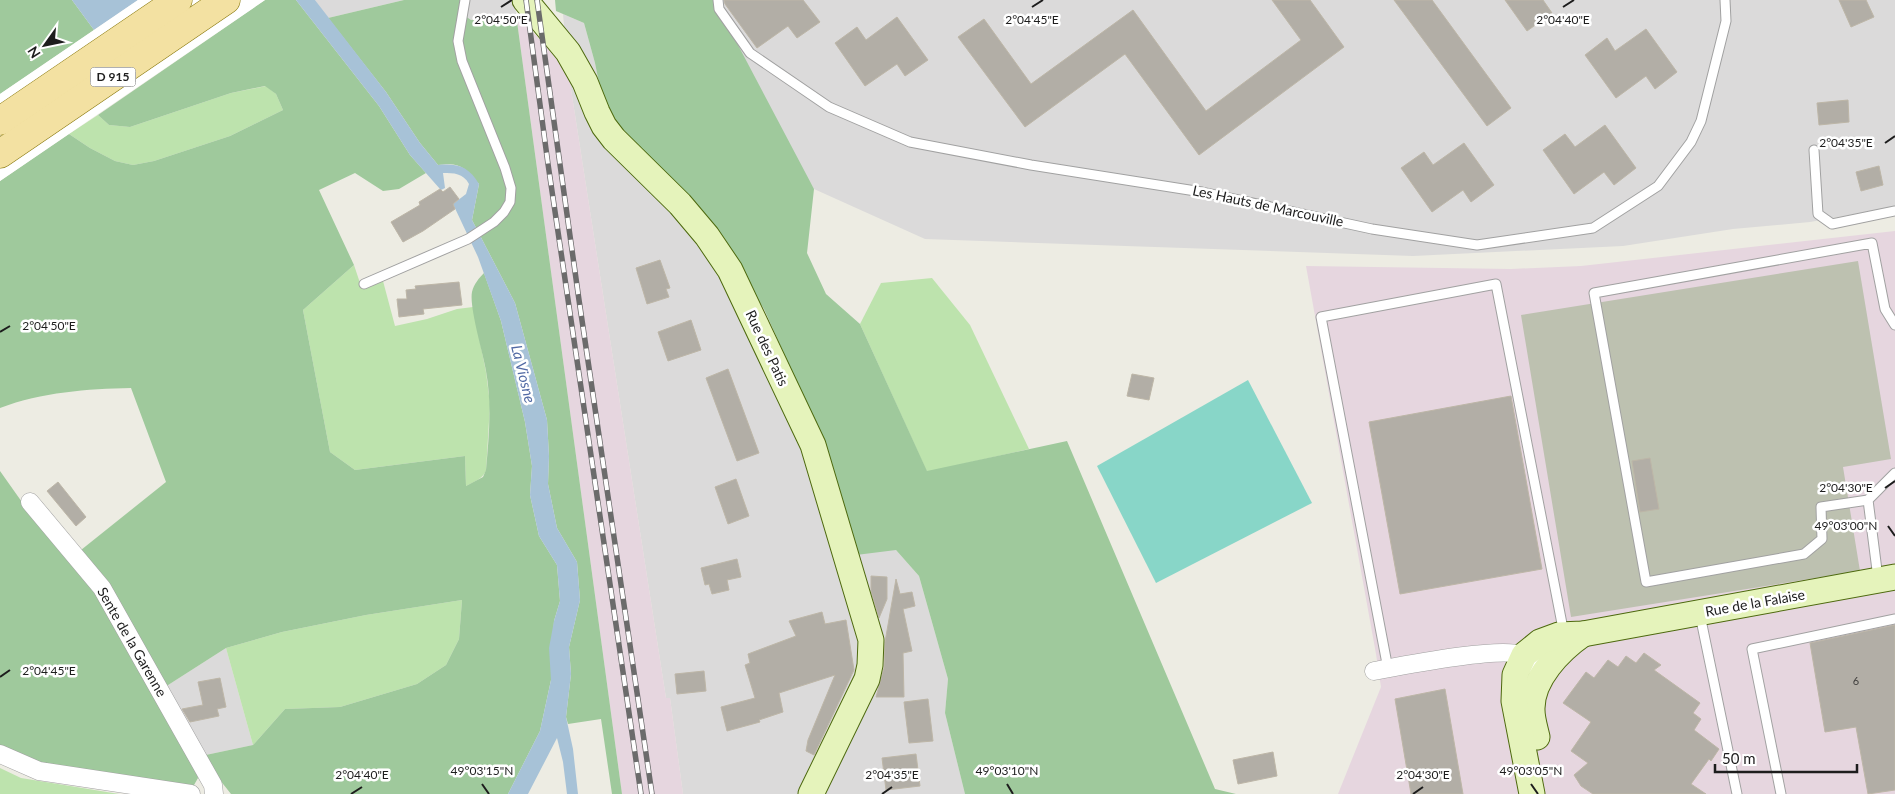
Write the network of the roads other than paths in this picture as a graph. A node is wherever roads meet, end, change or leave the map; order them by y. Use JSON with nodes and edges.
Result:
{"nodes":[{"id":1,"x":178,"y":0,"type":"edge"},
{"id":2,"x":226,"y":0,"type":"edge"},
{"id":3,"x":465,"y":0,"type":"edge"},
{"id":4,"x":525,"y":0,"type":"edge"},
{"id":5,"x":718,"y":0,"type":"edge"},
{"id":6,"x":1725,"y":0,"type":"edge"},
{"id":7,"x":0,"y":121,"type":"edge"},
{"id":8,"x":1814,"y":150,"type":"dead end"},
{"id":9,"x":0,"y":154,"type":"edge"},
{"id":10,"x":1895,"y":212,"type":"edge"},
{"id":11,"x":364,"y":284,"type":"dead end"},
{"id":12,"x":1895,"y":325,"type":"edge"},
{"id":13,"x":1895,"y":472,"type":"edge"},
{"id":14,"x":1868,"y":500,"type":"junction"},
{"id":15,"x":30,"y":502,"type":"dead end"},
{"id":16,"x":1887,"y":579,"type":"edge"},
{"id":17,"x":1700,"y":613,"type":"junction"},
{"id":18,"x":1895,"y":619,"type":"edge"},
{"id":19,"x":1573,"y":634,"type":"junction"},
{"id":20,"x":1524,"y":655,"type":"junction"},
{"id":21,"x":1381,"y":670,"type":"joint"},
{"id":22,"x":1542,"y":676,"type":"junction"},
{"id":23,"x":834,"y":750,"type":"junction"},
{"id":24,"x":0,"y":754,"type":"edge"},
{"id":25,"x":192,"y":794,"type":"edge"},
{"id":26,"x":214,"y":794,"type":"edge"},
{"id":27,"x":812,"y":794,"type":"edge"},
{"id":28,"x":830,"y":794,"type":"edge"},
{"id":29,"x":1532,"y":794,"type":"edge"},
{"id":30,"x":1547,"y":794,"type":"edge"},
{"id":31,"x":1737,"y":794,"type":"edge"},
{"id":32,"x":1781,"y":794,"type":"edge"}],
"edges":[{"from":1,"to":7,"type":"main road","number":"D 915"},
{"from":2,"to":9,"type":"main road","number":"D 915"},
{"from":3,"to":11,"type":"lane"},
{"from":4,"to":23,"type":"main road","name":"Rue des Patis"},
{"from":5,"to":6,"type":"lane","name":"Les Hauts de Marcouville"},
{"from":8,"to":10,"type":"lane"},
{"from":12,"to":14,"type":"lane"},
{"from":13,"to":14,"type":"lane"},
{"from":14,"to":16,"type":"lane"},
{"from":15,"to":26,"type":"street","name":"Sente de la Garenne"},
{"from":16,"to":17,"type":"main road","name":"Rue de la Falaise"},
{"from":17,"to":19,"type":"main road","name":"Rue de la Falaise"},
{"from":17,"to":31,"type":"lane"},
{"from":18,"to":32,"type":"lane"},
{"from":19,"to":20,"type":"main road","name":"Rue de la Falaise"},
{"from":19,"to":21,"type":"lane"},
{"from":19,"to":22,"type":"main road"},
{"from":20,"to":21,"type":"street"},
{"from":20,"to":22,"type":"street"},
{"from":20,"to":29,"type":"main road"},
{"from":22,"to":30,"type":"main road"},
{"from":23,"to":27,"type":"main road","name":"Rue des Patis"},
{"from":23,"to":28,"type":"main road","name":"Rue des Patis"},
{"from":24,"to":25,"type":"street"}]}
